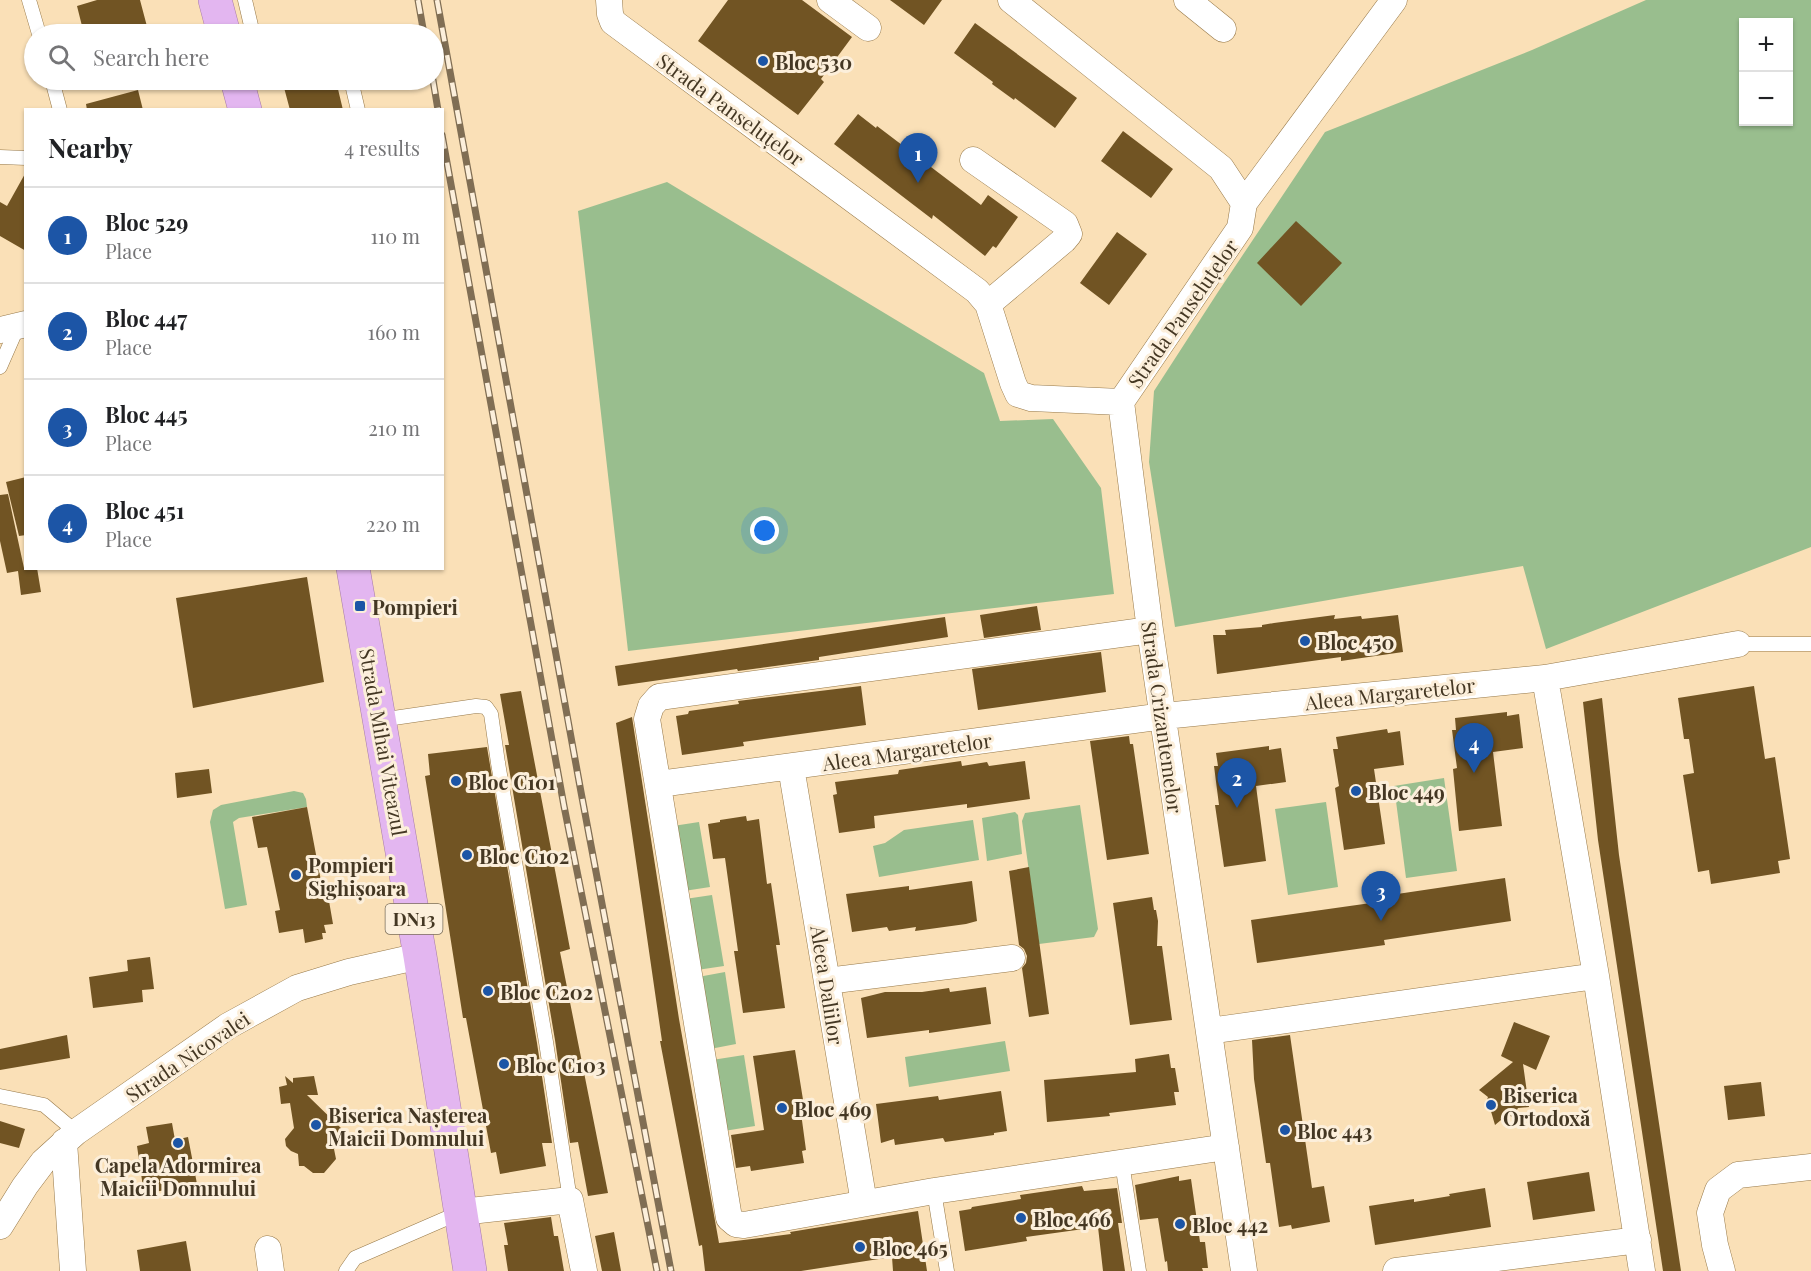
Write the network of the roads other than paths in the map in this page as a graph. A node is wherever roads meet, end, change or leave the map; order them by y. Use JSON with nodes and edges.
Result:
{"nodes":[{"id":1,"x":29,"y":0,"type":"edge"},
{"id":2,"x":215,"y":0,"type":"edge"},
{"id":3,"x":245,"y":0,"type":"edge"},
{"id":4,"x":609,"y":0,"type":"edge"},
{"id":5,"x":830,"y":0,"type":"edge"},
{"id":6,"x":1011,"y":0,"type":"edge"},
{"id":7,"x":1187,"y":0,"type":"edge"},
{"id":8,"x":1395,"y":0,"type":"edge"},
{"id":9,"x":36,"y":24,"type":"edge"},
{"id":10,"x":221,"y":24,"type":"edge"},
{"id":11,"x":251,"y":24,"type":"edge"},
{"id":12,"x":868,"y":28,"type":"dead end"},
{"id":13,"x":1223,"y":29,"type":"dead end"},
{"id":14,"x":55,"y":90,"type":"edge"},
{"id":15,"x":240,"y":90,"type":"edge"},
{"id":16,"x":353,"y":90,"type":"edge"},
{"id":17,"x":59,"y":108,"type":"edge"},
{"id":18,"x":244,"y":108,"type":"edge"},
{"id":19,"x":358,"y":108,"type":"edge"},
{"id":20,"x":0,"y":157,"type":"edge"},
{"id":21,"x":24,"y":158,"type":"edge"},
{"id":22,"x":973,"y":160,"type":"dead end"},
{"id":23,"x":1244,"y":203,"type":"junction"},
{"id":24,"x":988,"y":304,"type":"junction"},
{"id":25,"x":14,"y":327,"type":"edge"},
{"id":26,"x":0,"y":367,"type":"edge"},
{"id":27,"x":1121,"y":402,"type":"junction"},
{"id":28,"x":353,"y":570,"type":"edge"},
{"id":29,"x":1150,"y":630,"type":"junction"},
{"id":30,"x":1738,"y":644,"type":"joint"},
{"id":31,"x":1811,"y":644,"type":"edge"},
{"id":32,"x":1545,"y":678,"type":"junction"},
{"id":33,"x":1164,"y":716,"type":"junction"},
{"id":34,"x":380,"y":720,"type":"junction"},
{"id":35,"x":791,"y":767,"type":"junction"},
{"id":36,"x":659,"y":784,"type":"junction"},
{"id":37,"x":420,"y":956,"type":"junction"},
{"id":38,"x":1012,"y":958,"type":"dead end"},
{"id":39,"x":1596,"y":976,"type":"junction"},
{"id":40,"x":827,"y":981,"type":"junction"},
{"id":41,"x":1209,"y":1031,"type":"junction"},
{"id":42,"x":0,"y":1096,"type":"edge"},
{"id":43,"x":70,"y":1137,"type":"junction"},
{"id":44,"x":1226,"y":1147,"type":"junction"},
{"id":45,"x":1122,"y":1163,"type":"junction"},
{"id":46,"x":1811,"y":1167,"type":"edge"},
{"id":47,"x":934,"y":1191,"type":"junction"},
{"id":48,"x":570,"y":1200,"type":"junction"},
{"id":49,"x":864,"y":1203,"type":"junction"},
{"id":50,"x":460,"y":1212,"type":"junction"},
{"id":51,"x":0,"y":1227,"type":"edge"},
{"id":52,"x":1638,"y":1240,"type":"junction"},
{"id":53,"x":73,"y":1271,"type":"edge"},
{"id":54,"x":346,"y":1271,"type":"edge"},
{"id":55,"x":470,"y":1271,"type":"edge"},
{"id":56,"x":584,"y":1271,"type":"edge"},
{"id":57,"x":947,"y":1271,"type":"edge"},
{"id":58,"x":1139,"y":1271,"type":"edge"},
{"id":59,"x":1244,"y":1271,"type":"edge"},
{"id":60,"x":1396,"y":1271,"type":"edge"},
{"id":61,"x":1642,"y":1271,"type":"edge"},
{"id":62,"x":1722,"y":1271,"type":"edge"}],
"edges":[{"from":1,"to":9,"type":"lane"},
{"from":2,"to":10,"type":"highway"},
{"from":3,"to":11,"type":"lane"},
{"from":4,"to":24,"type":"street","name":"Strada Panseluțelor"},
{"from":5,"to":12,"type":"street"},
{"from":6,"to":23,"type":"street"},
{"from":7,"to":13,"type":"street"},
{"from":8,"to":23,"type":"street"},
{"from":14,"to":17,"type":"lane"},
{"from":15,"to":18,"type":"highway"},
{"from":16,"to":19,"type":"lane"},
{"from":20,"to":21,"type":"lane"},
{"from":22,"to":24,"type":"street"},
{"from":23,"to":27,"type":"street","name":"Strada Panseluțelor"},
{"from":24,"to":27,"type":"street","name":"Strada Panseluțelor"},
{"from":25,"to":26,"type":"lane"},
{"from":27,"to":29,"type":"street","name":"Strada Crizantemelor"},
{"from":28,"to":34,"type":"highway","name":"Strada Mihai Viteazul","number":"DN13"},
{"from":29,"to":33,"type":"street","name":"Strada Crizantemelor"},
{"from":29,"to":36,"type":"street"},
{"from":30,"to":31,"type":"lane"},
{"from":30,"to":32,"type":"street","name":"Aleea Margaretelor"},
{"from":32,"to":33,"type":"street","name":"Aleea Margaretelor"},
{"from":32,"to":39,"type":"street"},
{"from":33,"to":35,"type":"street","name":"Aleea Margaretelor"},
{"from":33,"to":41,"type":"street","name":"Strada Crizantemelor"},
{"from":34,"to":37,"type":"highway","name":"Strada Mihai Viteazul","number":"DN13"},
{"from":34,"to":48,"type":"lane"},
{"from":35,"to":36,"type":"street","name":"Aleea Margaretelor"},
{"from":35,"to":40,"type":"street","name":"Aleea Daliilor"},
{"from":36,"to":49,"type":"street"},
{"from":37,"to":43,"type":"street","name":"Strada Nicovalei"},
{"from":37,"to":50,"type":"highway","name":"Strada Mihai Viteazul","number":"DN13"},
{"from":38,"to":40,"type":"street"},
{"from":39,"to":41,"type":"street"},
{"from":39,"to":52,"type":"street"},
{"from":40,"to":49,"type":"street","name":"Aleea Daliilor"},
{"from":41,"to":44,"type":"street","name":"Strada Crizantemelor"},
{"from":42,"to":43,"type":"lane"},
{"from":43,"to":51,"type":"street","name":"Strada Nicovalei"},
{"from":43,"to":53,"type":"street"},
{"from":44,"to":45,"type":"street"},
{"from":44,"to":59,"type":"street","name":"Strada Crizantemelor"},
{"from":45,"to":47,"type":"street"},
{"from":45,"to":58,"type":"lane"},
{"from":46,"to":62,"type":"street"},
{"from":47,"to":49,"type":"street"},
{"from":47,"to":57,"type":"lane"},
{"from":48,"to":50,"type":"street"},
{"from":48,"to":56,"type":"street"},
{"from":50,"to":54,"type":"lane"},
{"from":50,"to":55,"type":"highway","name":"Strada Mihai Viteazul","number":"DN13"},
{"from":52,"to":60,"type":"street"},
{"from":52,"to":61,"type":"street"}]}
